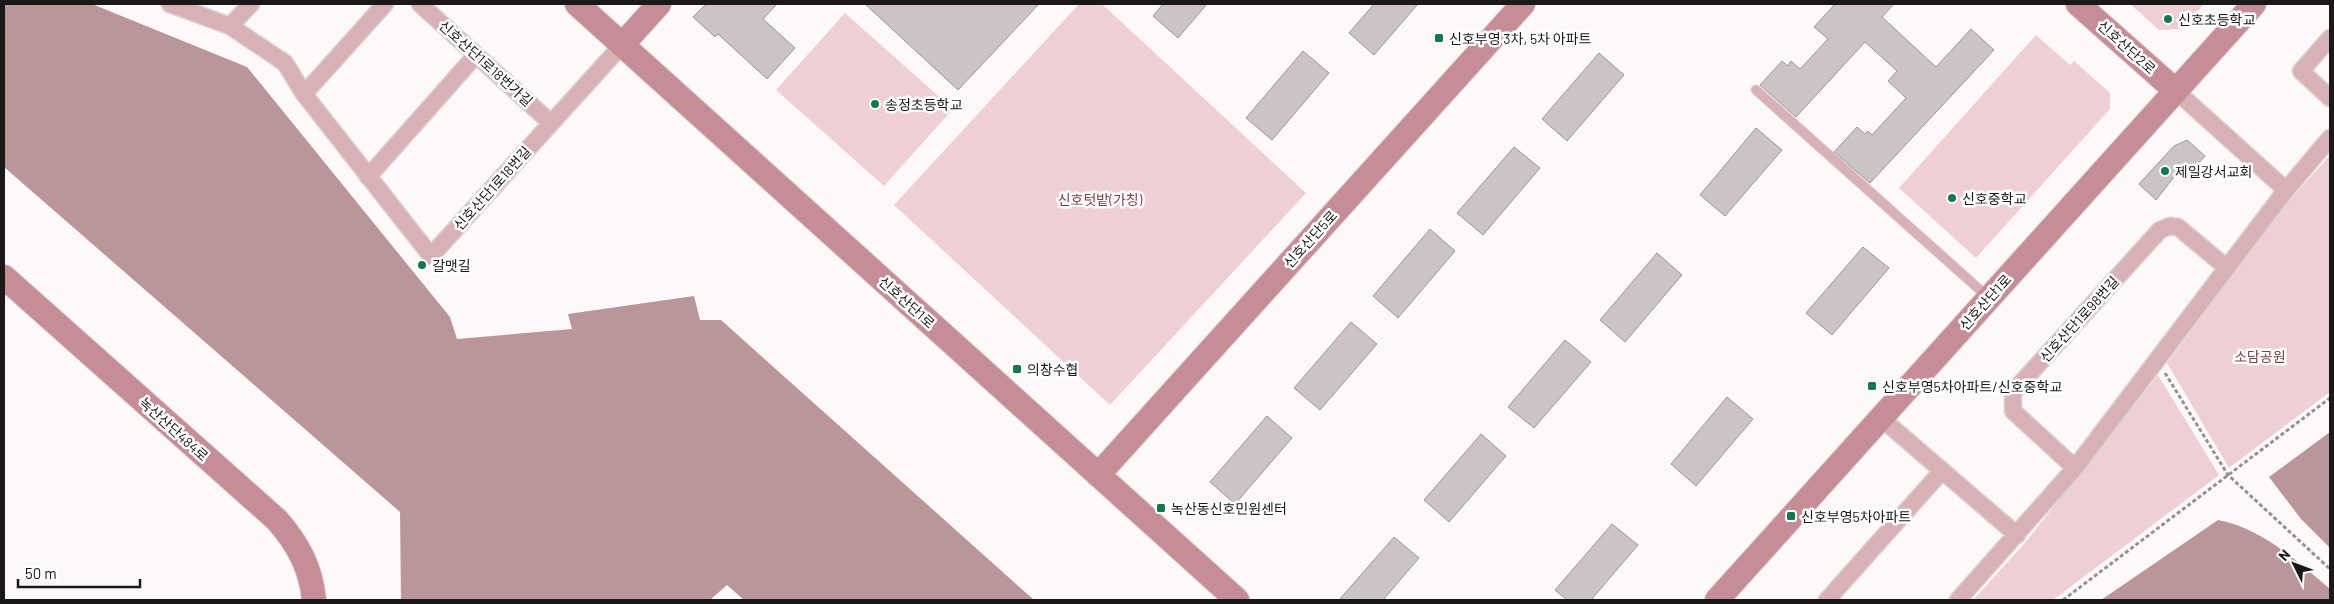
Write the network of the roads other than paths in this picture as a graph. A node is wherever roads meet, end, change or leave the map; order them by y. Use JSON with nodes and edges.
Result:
{"nodes":[{"id":1,"x":170,"y":4,"type":"edge"},
{"id":2,"x":250,"y":4,"type":"edge"},
{"id":3,"x":385,"y":4,"type":"edge"},
{"id":4,"x":420,"y":4,"type":"edge"},
{"id":5,"x":577,"y":4,"type":"edge"},
{"id":6,"x":659,"y":4,"type":"edge"},
{"id":7,"x":1523,"y":4,"type":"edge"},
{"id":8,"x":2078,"y":4,"type":"edge"},
{"id":9,"x":2254,"y":4,"type":"edge"},
{"id":10,"x":230,"y":26,"type":"junction"},
{"id":11,"x":2330,"y":38,"type":"edge"},
{"id":12,"x":622,"y":45,"type":"junction"},
{"id":13,"x":476,"y":55,"type":"junction"},
{"id":14,"x":1756,"y":90,"type":"dead end"},
{"id":15,"x":2176,"y":91,"type":"junction"},
{"id":16,"x":304,"y":94,"type":"junction"},
{"id":17,"x":2330,"y":98,"type":"edge"},
{"id":18,"x":551,"y":123,"type":"junction"},
{"id":19,"x":2330,"y":138,"type":"edge"},
{"id":20,"x":368,"y":177,"type":"junction"},
{"id":21,"x":2286,"y":190,"type":"junction"},
{"id":22,"x":2227,"y":268,"type":"junction"},
{"id":23,"x":4,"y":277,"type":"edge"},
{"id":24,"x":1989,"y":298,"type":"junction"},
{"id":25,"x":1881,"y":418,"type":"junction"},
{"id":26,"x":2075,"y":468,"type":"junction"},
{"id":27,"x":1942,"y":471,"type":"junction"},
{"id":28,"x":1098,"y":475,"type":"junction"},
{"id":29,"x":2016,"y":535,"type":"junction"},
{"id":30,"x":314,"y":600,"type":"edge"},
{"id":31,"x":1237,"y":600,"type":"edge"},
{"id":32,"x":1717,"y":600,"type":"edge"},
{"id":33,"x":1827,"y":600,"type":"edge"},
{"id":34,"x":1958,"y":600,"type":"edge"}],
"edges":[{"from":1,"to":10,"type":"street","name":"신호산단1로18번길"},
{"from":2,"to":10,"type":"street"},
{"from":3,"to":16,"type":"street"},
{"from":4,"to":13,"type":"street","name":"신호산단1로18번가길"},
{"from":5,"to":12,"type":"main road","name":"신호산단1로"},
{"from":6,"to":12,"type":"main road"},
{"from":7,"to":28,"type":"main road","name":"신호산단5로"},
{"from":8,"to":15,"type":"main road","name":"신호산단2로"},
{"from":9,"to":15,"type":"main road","name":"신호산단1로"},
{"from":10,"to":16,"type":"street","name":"신호산단1로18번길"},
{"from":11,"to":17,"type":"street"},
{"from":12,"to":18,"type":"street","name":"신호산단1로18번길"},
{"from":12,"to":28,"type":"main road","name":"신호산단1로"},
{"from":13,"to":18,"type":"street","name":"신호산단1로18번가길"},
{"from":13,"to":20,"type":"street"},
{"from":14,"to":24,"type":"lane"},
{"from":15,"to":21,"type":"street"},
{"from":15,"to":24,"type":"main road","name":"신호산단1로"},
{"from":16,"to":20,"type":"street","name":"신호산단1로18번길"},
{"from":18,"to":20,"type":"street","name":"신호산단1로18번길"},
{"from":19,"to":21,"type":"street"},
{"from":21,"to":22,"type":"street"},
{"from":22,"to":26,"type":"street"},
{"from":22,"to":26,"type":"street","name":"신호산단1로98번길"},
{"from":23,"to":30,"type":"main road","name":"녹산산단484로"},
{"from":24,"to":25,"type":"main road","name":"신호산단1로"},
{"from":25,"to":27,"type":"street"},
{"from":25,"to":32,"type":"main road","name":"신호산단1로"},
{"from":26,"to":29,"type":"street"},
{"from":27,"to":29,"type":"street"},
{"from":27,"to":33,"type":"street"},
{"from":28,"to":31,"type":"main road","name":"신호산단1로"},
{"from":29,"to":34,"type":"street"}]}
